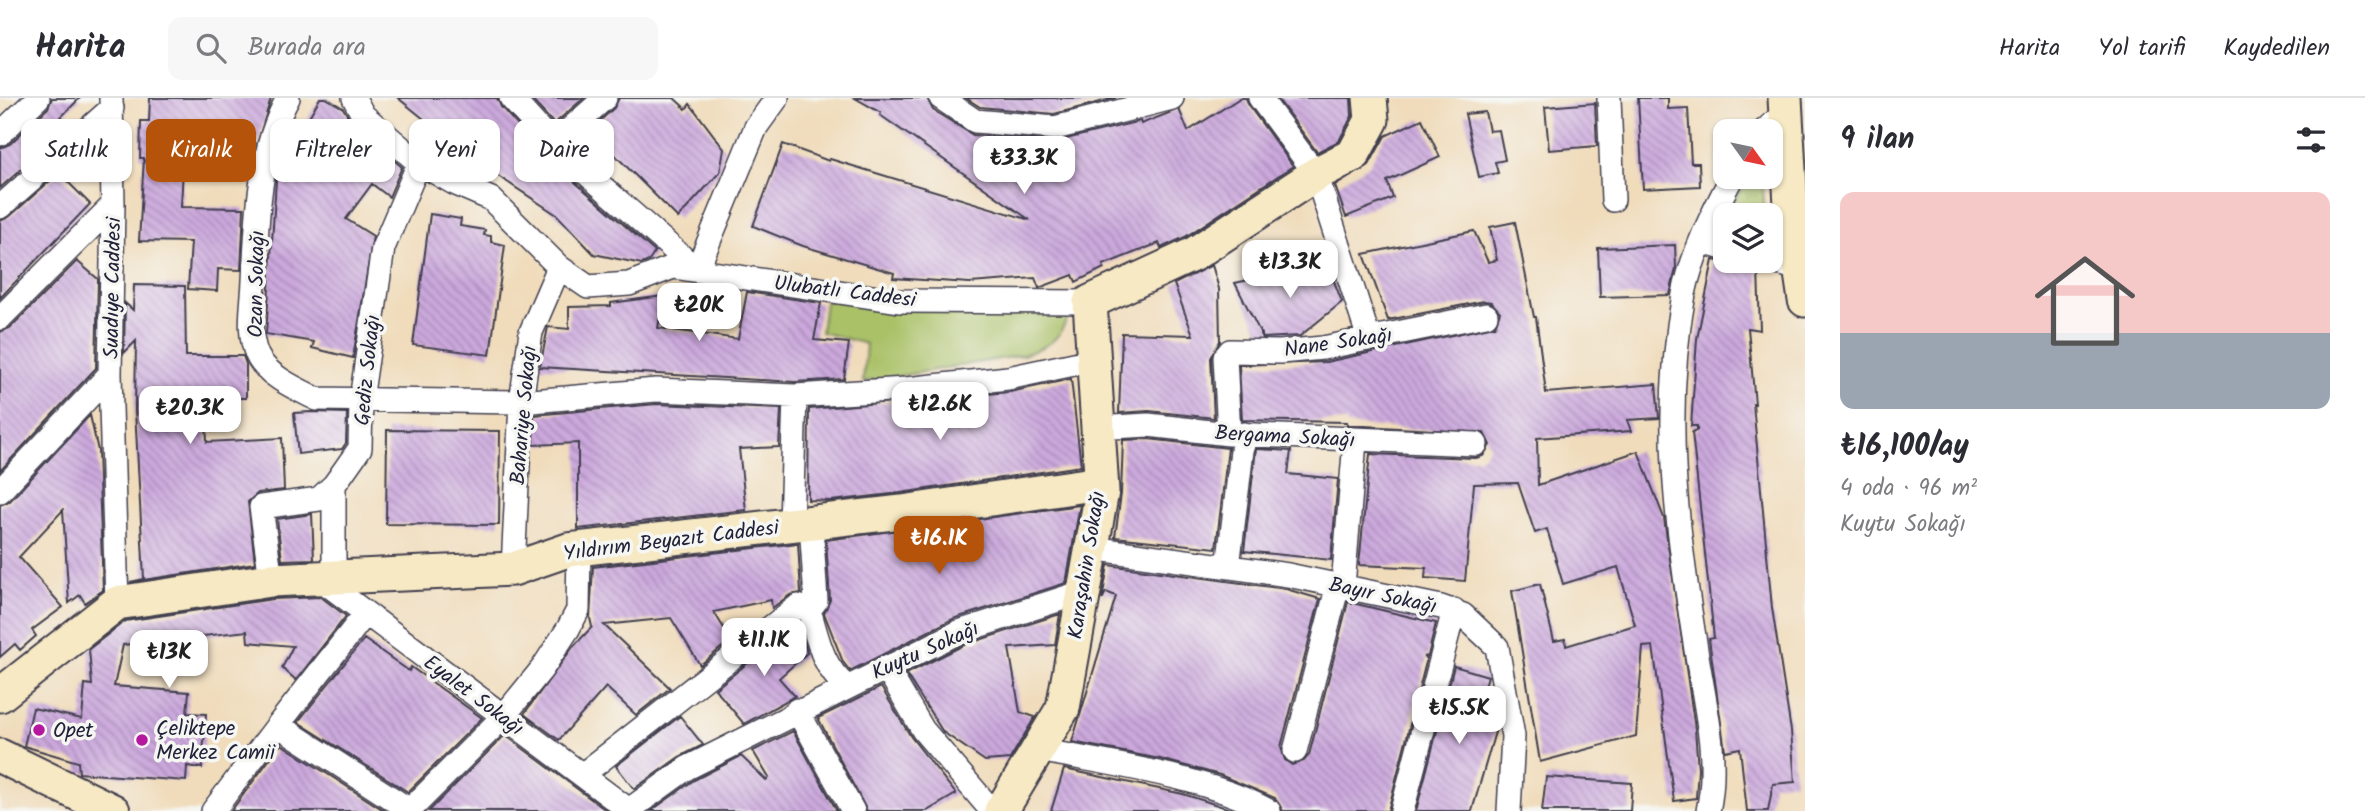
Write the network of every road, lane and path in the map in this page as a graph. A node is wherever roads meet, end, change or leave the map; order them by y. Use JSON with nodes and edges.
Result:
{"nodes":[{"id":1,"x":38,"y":98,"type":"edge"},
{"id":2,"x":288,"y":98,"type":"edge"},
{"id":3,"x":354,"y":98,"type":"edge"},
{"id":4,"x":511,"y":98,"type":"edge"},
{"id":5,"x":605,"y":98,"type":"edge"},
{"id":6,"x":777,"y":98,"type":"edge"},
{"id":7,"x":940,"y":98,"type":"edge"},
{"id":8,"x":1172,"y":98,"type":"edge"},
{"id":9,"x":1260,"y":98,"type":"edge"},
{"id":10,"x":1370,"y":98,"type":"edge"},
{"id":11,"x":1609,"y":98,"type":"edge"},
{"id":12,"x":112,"y":103,"type":"edge"},
{"id":13,"x":1778,"y":114,"type":"edge"},
{"id":14,"x":530,"y":119,"type":"edge"},
{"id":15,"x":581,"y":119,"type":"edge"},
{"id":16,"x":0,"y":134,"type":"edge"},
{"id":17,"x":409,"y":154,"type":"edge"},
{"id":18,"x":1317,"y":174,"type":"junction"},
{"id":19,"x":411,"y":182,"type":"edge"},
{"id":20,"x":452,"y":182,"type":"edge"},
{"id":21,"x":596,"y":182,"type":"edge"},
{"id":22,"x":1726,"y":189,"type":"edge"},
{"id":23,"x":1614,"y":200,"type":"dead end"},
{"id":24,"x":113,"y":205,"type":"junction"},
{"id":25,"x":0,"y":207,"type":"edge"},
{"id":26,"x":1702,"y":242,"type":"junction"},
{"id":27,"x":1713,"y":245,"type":"edge"},
{"id":28,"x":559,"y":267,"type":"junction"},
{"id":29,"x":697,"y":270,"type":"junction"},
{"id":30,"x":1792,"y":276,"type":"edge"},
{"id":31,"x":1090,"y":302,"type":"junction"},
{"id":32,"x":1486,"y":315,"type":"dead end"},
{"id":33,"x":0,"y":318,"type":"edge"},
{"id":34,"x":1369,"y":339,"type":"junction"},
{"id":35,"x":1093,"y":360,"type":"junction"},
{"id":36,"x":110,"y":374,"type":"junction"},
{"id":37,"x":795,"y":396,"type":"junction"},
{"id":38,"x":361,"y":400,"type":"junction"},
{"id":39,"x":521,"y":402,"type":"junction"},
{"id":40,"x":1096,"y":428,"type":"junction"},
{"id":41,"x":1236,"y":434,"type":"junction"},
{"id":42,"x":1355,"y":441,"type":"junction"},
{"id":43,"x":1476,"y":444,"type":"dead end"},
{"id":44,"x":1100,"y":483,"type":"junction"},
{"id":45,"x":334,"y":485,"type":"junction"},
{"id":46,"x":0,"y":491,"type":"edge"},
{"id":47,"x":801,"y":523,"type":"junction"},
{"id":48,"x":579,"y":548,"type":"junction"},
{"id":49,"x":1091,"y":548,"type":"junction"},
{"id":50,"x":1228,"y":567,"type":"junction"},
{"id":51,"x":513,"y":569,"type":"junction"},
{"id":52,"x":326,"y":578,"type":"junction"},
{"id":53,"x":271,"y":580,"type":"junction"},
{"id":54,"x":1340,"y":586,"type":"junction"},
{"id":55,"x":1083,"y":592,"type":"junction"},
{"id":56,"x":117,"y":603,"type":"junction"},
{"id":57,"x":809,"y":610,"type":"junction"},
{"id":58,"x":1454,"y":610,"type":"junction"},
{"id":59,"x":366,"y":613,"type":"junction"},
{"id":60,"x":886,"y":667,"type":"junction"},
{"id":61,"x":846,"y":686,"type":"junction"},
{"id":62,"x":0,"y":695,"type":"edge"},
{"id":63,"x":797,"y":710,"type":"junction"},
{"id":64,"x":503,"y":717,"type":"junction"},
{"id":65,"x":278,"y":725,"type":"junction"},
{"id":66,"x":1039,"y":751,"type":"junction"},
{"id":67,"x":1295,"y":751,"type":"dead end"},
{"id":68,"x":0,"y":756,"type":"edge"},
{"id":69,"x":0,"y":770,"type":"edge"},
{"id":70,"x":582,"y":775,"type":"junction"},
{"id":71,"x":82,"y":811,"type":"edge"},
{"id":72,"x":113,"y":811,"type":"edge"},
{"id":73,"x":213,"y":811,"type":"edge"},
{"id":74,"x":410,"y":811,"type":"edge"},
{"id":75,"x":630,"y":811,"type":"edge"},
{"id":76,"x":853,"y":811,"type":"edge"},
{"id":77,"x":992,"y":811,"type":"edge"},
{"id":78,"x":1001,"y":811,"type":"edge"},
{"id":79,"x":1269,"y":811,"type":"edge"},
{"id":80,"x":1402,"y":811,"type":"edge"},
{"id":81,"x":1509,"y":811,"type":"edge"},
{"id":82,"x":1708,"y":811,"type":"edge"}],
"edges":[{"from":1,"to":16,"type":"street"},
{"from":2,"to":38,"type":"street","name":"Ozan Sokağı"},
{"from":3,"to":17,"type":"street","name":"Ulubatlı Caddesi"},
{"from":4,"to":14,"type":"street"},
{"from":5,"to":15,"type":"street"},
{"from":6,"to":29,"type":"street"},
{"from":7,"to":8,"type":"street"},
{"from":9,"to":18,"type":"street"},
{"from":10,"to":18,"type":"street","name":"Ulubatlı Caddesi"},
{"from":11,"to":23,"type":"street"},
{"from":12,"to":24,"type":"street","name":"Suadıye Caddesi"},
{"from":12,"to":25,"type":"street"},
{"from":13,"to":30,"type":"street"},
{"from":18,"to":31,"type":"street","name":"Ulubatlı Caddesi"},
{"from":18,"to":34,"type":"street"},
{"from":19,"to":38,"type":"street","name":"Gediz Sokağı"},
{"from":20,"to":28,"type":"street","name":"Ulubatlı Caddesi"},
{"from":21,"to":29,"type":"street"},
{"from":22,"to":26,"type":"street"},
{"from":24,"to":33,"type":"street"},
{"from":24,"to":36,"type":"street","name":"Suadıye Caddesi"},
{"from":26,"to":27,"type":"street"},
{"from":26,"to":82,"type":"street"},
{"from":28,"to":29,"type":"street","name":"Ulubatlı Caddesi"},
{"from":28,"to":39,"type":"street","name":"Bahariye Sokağı"},
{"from":29,"to":31,"type":"street","name":"Ulubatlı Caddesi"},
{"from":31,"to":35,"type":"street","name":"Karaşahin Sokağı"},
{"from":32,"to":34,"type":"street","name":"Nane Sokağı"},
{"from":34,"to":41,"type":"street","name":"Nane Sokağı"},
{"from":35,"to":37,"type":"street","name":"Ozan Sokağı"},
{"from":35,"to":40,"type":"street","name":"Karaşahin Sokağı"},
{"from":36,"to":46,"type":"street"},
{"from":36,"to":56,"type":"street","name":"Suadıye Caddesi"},
{"from":37,"to":39,"type":"street","name":"Ozan Sokağı"},
{"from":37,"to":47,"type":"street"},
{"from":38,"to":39,"type":"street","name":"Ozan Sokağı"},
{"from":38,"to":45,"type":"street","name":"Gediz Sokağı"},
{"from":39,"to":51,"type":"street","name":"Bahariye Sokağı"},
{"from":40,"to":41,"type":"street","name":"Bergama Sokağı"},
{"from":40,"to":44,"type":"street","name":"Karaşahin Sokağı"},
{"from":41,"to":42,"type":"street","name":"Bergama Sokağı"},
{"from":41,"to":50,"type":"street"},
{"from":42,"to":43,"type":"street","name":"Bergama Sokağı"},
{"from":42,"to":54,"type":"street"},
{"from":44,"to":47,"type":"street","name":"Yıldırım Beyazıt Caddesi"},
{"from":44,"to":49,"type":"street","name":"Karaşahin Sokağı"},
{"from":45,"to":52,"type":"street"},
{"from":45,"to":53,"type":"street"},
{"from":47,"to":48,"type":"street","name":"Yıldırım Beyazıt Caddesi"},
{"from":47,"to":57,"type":"street"},
{"from":48,"to":51,"type":"street","name":"Yıldırım Beyazıt Caddesi"},
{"from":48,"to":64,"type":"street"},
{"from":49,"to":50,"type":"street","name":"Bayır Sokağı"},
{"from":49,"to":55,"type":"street","name":"Karaşahin Sokağı"},
{"from":50,"to":54,"type":"street","name":"Bayır Sokağı"},
{"from":51,"to":52,"type":"street","name":"Yıldırım Beyazıt Caddesi"},
{"from":52,"to":53,"type":"street","name":"Yıldırım Beyazıt Caddesi"},
{"from":52,"to":59,"type":"street","name":"Eyalet Sokağı"},
{"from":53,"to":56,"type":"street","name":"Yıldırım Beyazıt Caddesi"},
{"from":54,"to":58,"type":"street","name":"Bayır Sokağı"},
{"from":54,"to":67,"type":"street"},
{"from":55,"to":60,"type":"street","name":"Kuytu Sokağı"},
{"from":55,"to":66,"type":"street","name":"Karaşahin Sokağı"},
{"from":56,"to":62,"type":"street"},
{"from":57,"to":61,"type":"street"},
{"from":57,"to":70,"type":"street"},
{"from":58,"to":80,"type":"street"},
{"from":58,"to":81,"type":"street","name":"Bayır Sokağı"},
{"from":59,"to":64,"type":"street","name":"Eyalet Sokağı"},
{"from":59,"to":65,"type":"street"},
{"from":60,"to":61,"type":"street","name":"Kuytu Sokağı"},
{"from":60,"to":77,"type":"street"},
{"from":61,"to":63,"type":"street","name":"Kuytu Sokağı"},
{"from":63,"to":75,"type":"street","name":"Kuytu Sokağı"},
{"from":63,"to":76,"type":"street"},
{"from":64,"to":70,"type":"street","name":"Eyalet Sokağı"},
{"from":64,"to":74,"type":"street"},
{"from":65,"to":73,"type":"street"},
{"from":65,"to":74,"type":"street"},
{"from":66,"to":78,"type":"street","name":"Karaşahin Sokağı"},
{"from":66,"to":79,"type":"street"},
{"from":68,"to":72,"type":"street"},
{"from":69,"to":71,"type":"street"},
{"from":70,"to":75,"type":"street","name":"Eyalet Sokağı"}]}
